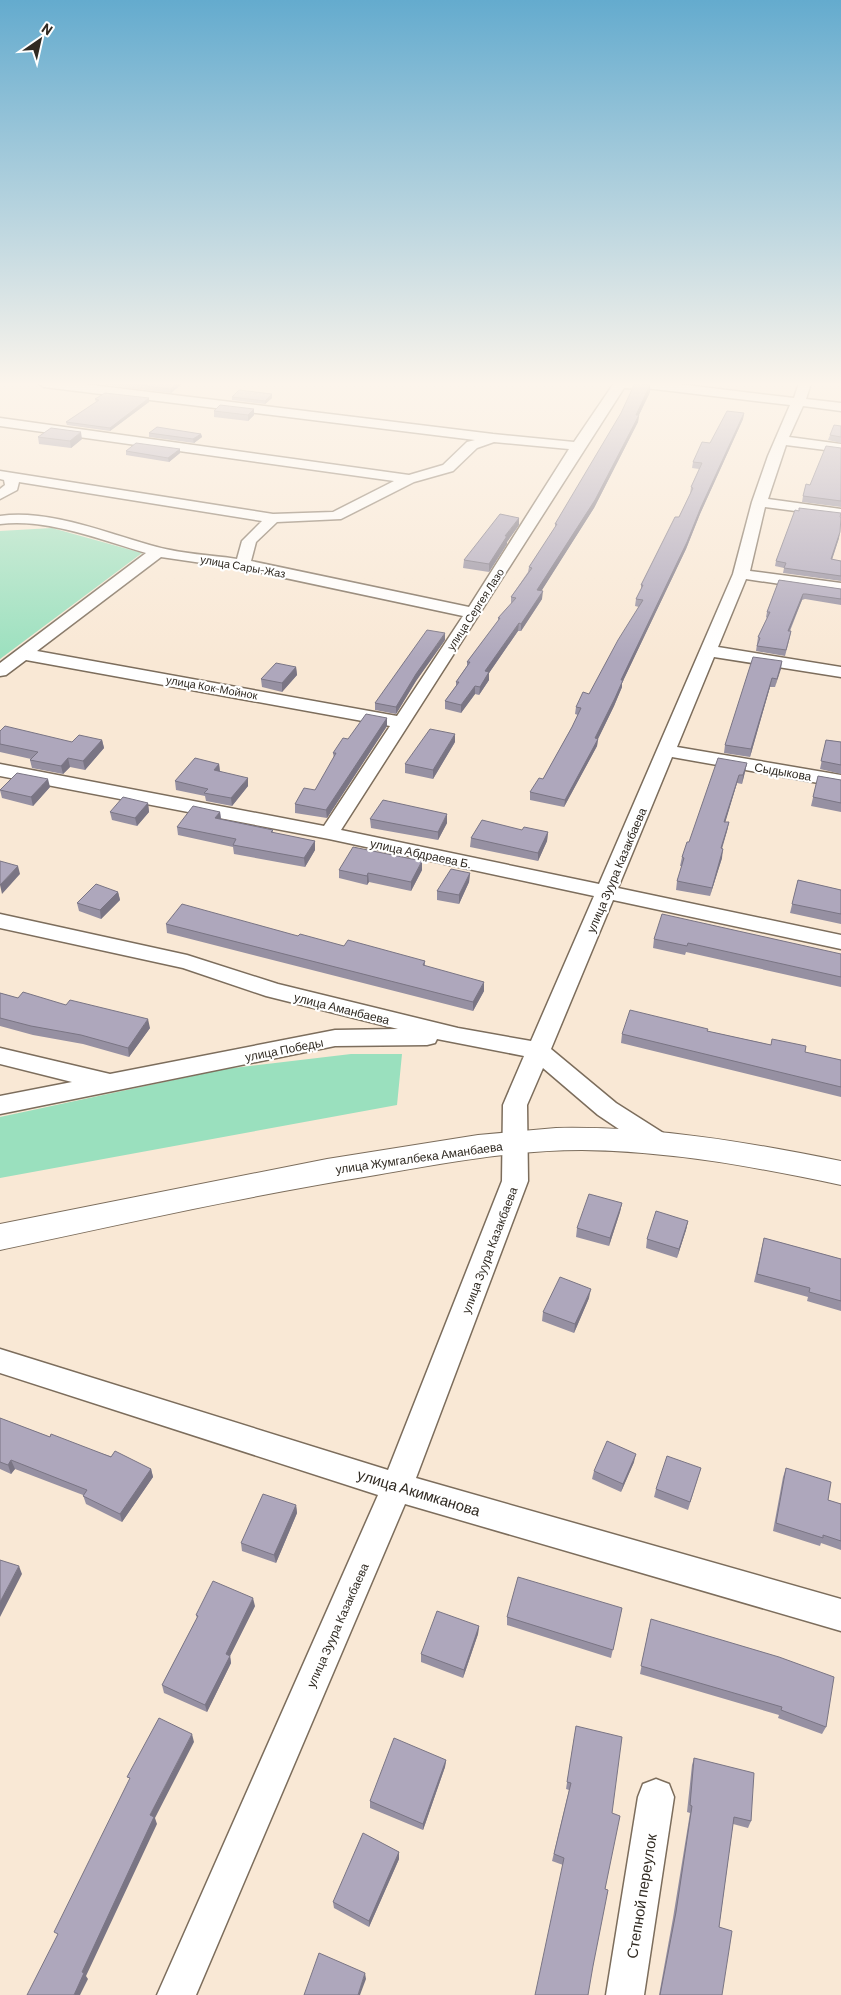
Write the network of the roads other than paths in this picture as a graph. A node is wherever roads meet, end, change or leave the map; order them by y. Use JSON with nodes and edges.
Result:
{"nodes":[{"id":1,"x":5,"y":476,"type":"edge"},
{"id":2,"x":388,"y":476,"type":"edge"},
{"id":3,"x":419,"y":476,"type":"edge"},
{"id":4,"x":559,"y":476,"type":"edge"},
{"id":5,"x":768,"y":476,"type":"edge"},
{"id":6,"x":409,"y":479,"type":"junction"},
{"id":7,"x":0,"y":495,"type":"edge"},
{"id":8,"x":759,"y":502,"type":"junction"},
{"id":9,"x":841,"y":513,"type":"edge"},
{"id":10,"x":273,"y":518,"type":"junction"},
{"id":11,"x":7,"y":519,"type":"edge"},
{"id":12,"x":158,"y":552,"type":"junction"},
{"id":13,"x":243,"y":564,"type":"junction"},
{"id":14,"x":741,"y":574,"type":"junction"},
{"id":15,"x":841,"y":588,"type":"edge"},
{"id":16,"x":473,"y":613,"type":"junction"},
{"id":17,"x":709,"y":651,"type":"junction"},
{"id":18,"x":23,"y":654,"type":"junction"},
{"id":19,"x":0,"y":671,"type":"edge"},
{"id":20,"x":841,"y":672,"type":"edge"},
{"id":21,"x":401,"y":722,"type":"junction"},
{"id":22,"x":667,"y":751,"type":"junction"},
{"id":23,"x":0,"y":770,"type":"edge"},
{"id":24,"x":841,"y":781,"type":"edge"},
{"id":25,"x":329,"y":833,"type":"junction"},
{"id":26,"x":607,"y":894,"type":"junction"},
{"id":27,"x":0,"y":921,"type":"edge"},
{"id":28,"x":841,"y":942,"type":"edge"},
{"id":29,"x":458,"y":1036,"type":"junction"},
{"id":30,"x":538,"y":1050,"type":"junction"},
{"id":31,"x":0,"y":1056,"type":"edge"},
{"id":32,"x":111,"y":1082,"type":"junction"},
{"id":33,"x":0,"y":1105,"type":"edge"},
{"id":34,"x":516,"y":1143,"type":"junction"},
{"id":35,"x":659,"y":1143,"type":"junction"},
{"id":36,"x":841,"y":1173,"type":"edge"},
{"id":37,"x":0,"y":1237,"type":"edge"},
{"id":38,"x":0,"y":1361,"type":"edge"},
{"id":39,"x":397,"y":1487,"type":"junction"},
{"id":40,"x":841,"y":1615,"type":"edge"},
{"id":41,"x":656,"y":1797,"type":"dead end"},
{"id":42,"x":176,"y":1995,"type":"edge"},
{"id":43,"x":625,"y":1995,"type":"edge"}],
"edges":[{"from":1,"to":7,"type":"street"},
{"from":1,"to":10,"type":"street"},
{"from":2,"to":6,"type":"street"},
{"from":3,"to":6,"type":"street"},
{"from":4,"to":16,"type":"street","name":"улица Сергея Лазо"},
{"from":5,"to":8,"type":"street","name":"улица Зуура Казакбаева"},
{"from":6,"to":10,"type":"street"},
{"from":8,"to":9,"type":"street"},
{"from":8,"to":14,"type":"street","name":"улица Зуура Казакбаева"},
{"from":10,"to":13,"type":"street"},
{"from":11,"to":12,"type":"street","name":"улица Сары-Жаз"},
{"from":12,"to":13,"type":"street","name":"улица Сары-Жаз"},
{"from":12,"to":18,"type":"street"},
{"from":13,"to":16,"type":"street","name":"улица Сары-Жаз"},
{"from":14,"to":15,"type":"street"},
{"from":14,"to":17,"type":"street","name":"улица Зуура Казакбаева"},
{"from":16,"to":21,"type":"street","name":"улица Сергея Лазо"},
{"from":17,"to":20,"type":"street"},
{"from":17,"to":22,"type":"street","name":"улица Зуура Казакбаева"},
{"from":18,"to":19,"type":"street"},
{"from":18,"to":21,"type":"street","name":"улица Кок-Мойнок"},
{"from":21,"to":25,"type":"street","name":"улица Сергея Лазо"},
{"from":22,"to":24,"type":"street","name":"Сыдыкова"},
{"from":22,"to":26,"type":"street","name":"улица Зуура Казакбаева"},
{"from":23,"to":25,"type":"street","name":"улица Абдраева Б."},
{"from":25,"to":26,"type":"street","name":"улица Абдраева Б."},
{"from":26,"to":28,"type":"street","name":"улица Абдраева Б."},
{"from":26,"to":30,"type":"street","name":"улица Зуура Казакбаева"},
{"from":27,"to":29,"type":"street","name":"улица Аманбаева"},
{"from":29,"to":30,"type":"street","name":"улица Аманбаева"},
{"from":29,"to":32,"type":"street","name":"улица Победы"},
{"from":30,"to":34,"type":"street","name":"улица Зуура Казакбаева"},
{"from":30,"to":35,"type":"street"},
{"from":31,"to":32,"type":"street","name":"улица Победы"},
{"from":32,"to":33,"type":"street","name":"улица Победы"},
{"from":34,"to":35,"type":"main road","name":"улица Жумгалбека Аманбаева"},
{"from":34,"to":37,"type":"main road","name":"улица Жумгалбека Аманбаева"},
{"from":34,"to":39,"type":"street","name":"улица Зуура Казакбаева"},
{"from":35,"to":36,"type":"main road","name":"улица Жумгалбека Аманбаева"},
{"from":38,"to":39,"type":"street","name":"улица Акимканова"},
{"from":39,"to":40,"type":"street","name":"улица Акимканова"},
{"from":39,"to":42,"type":"street","name":"улица Зуура Казакбаева"},
{"from":41,"to":43,"type":"street","name":"Степной переулок"}]}
